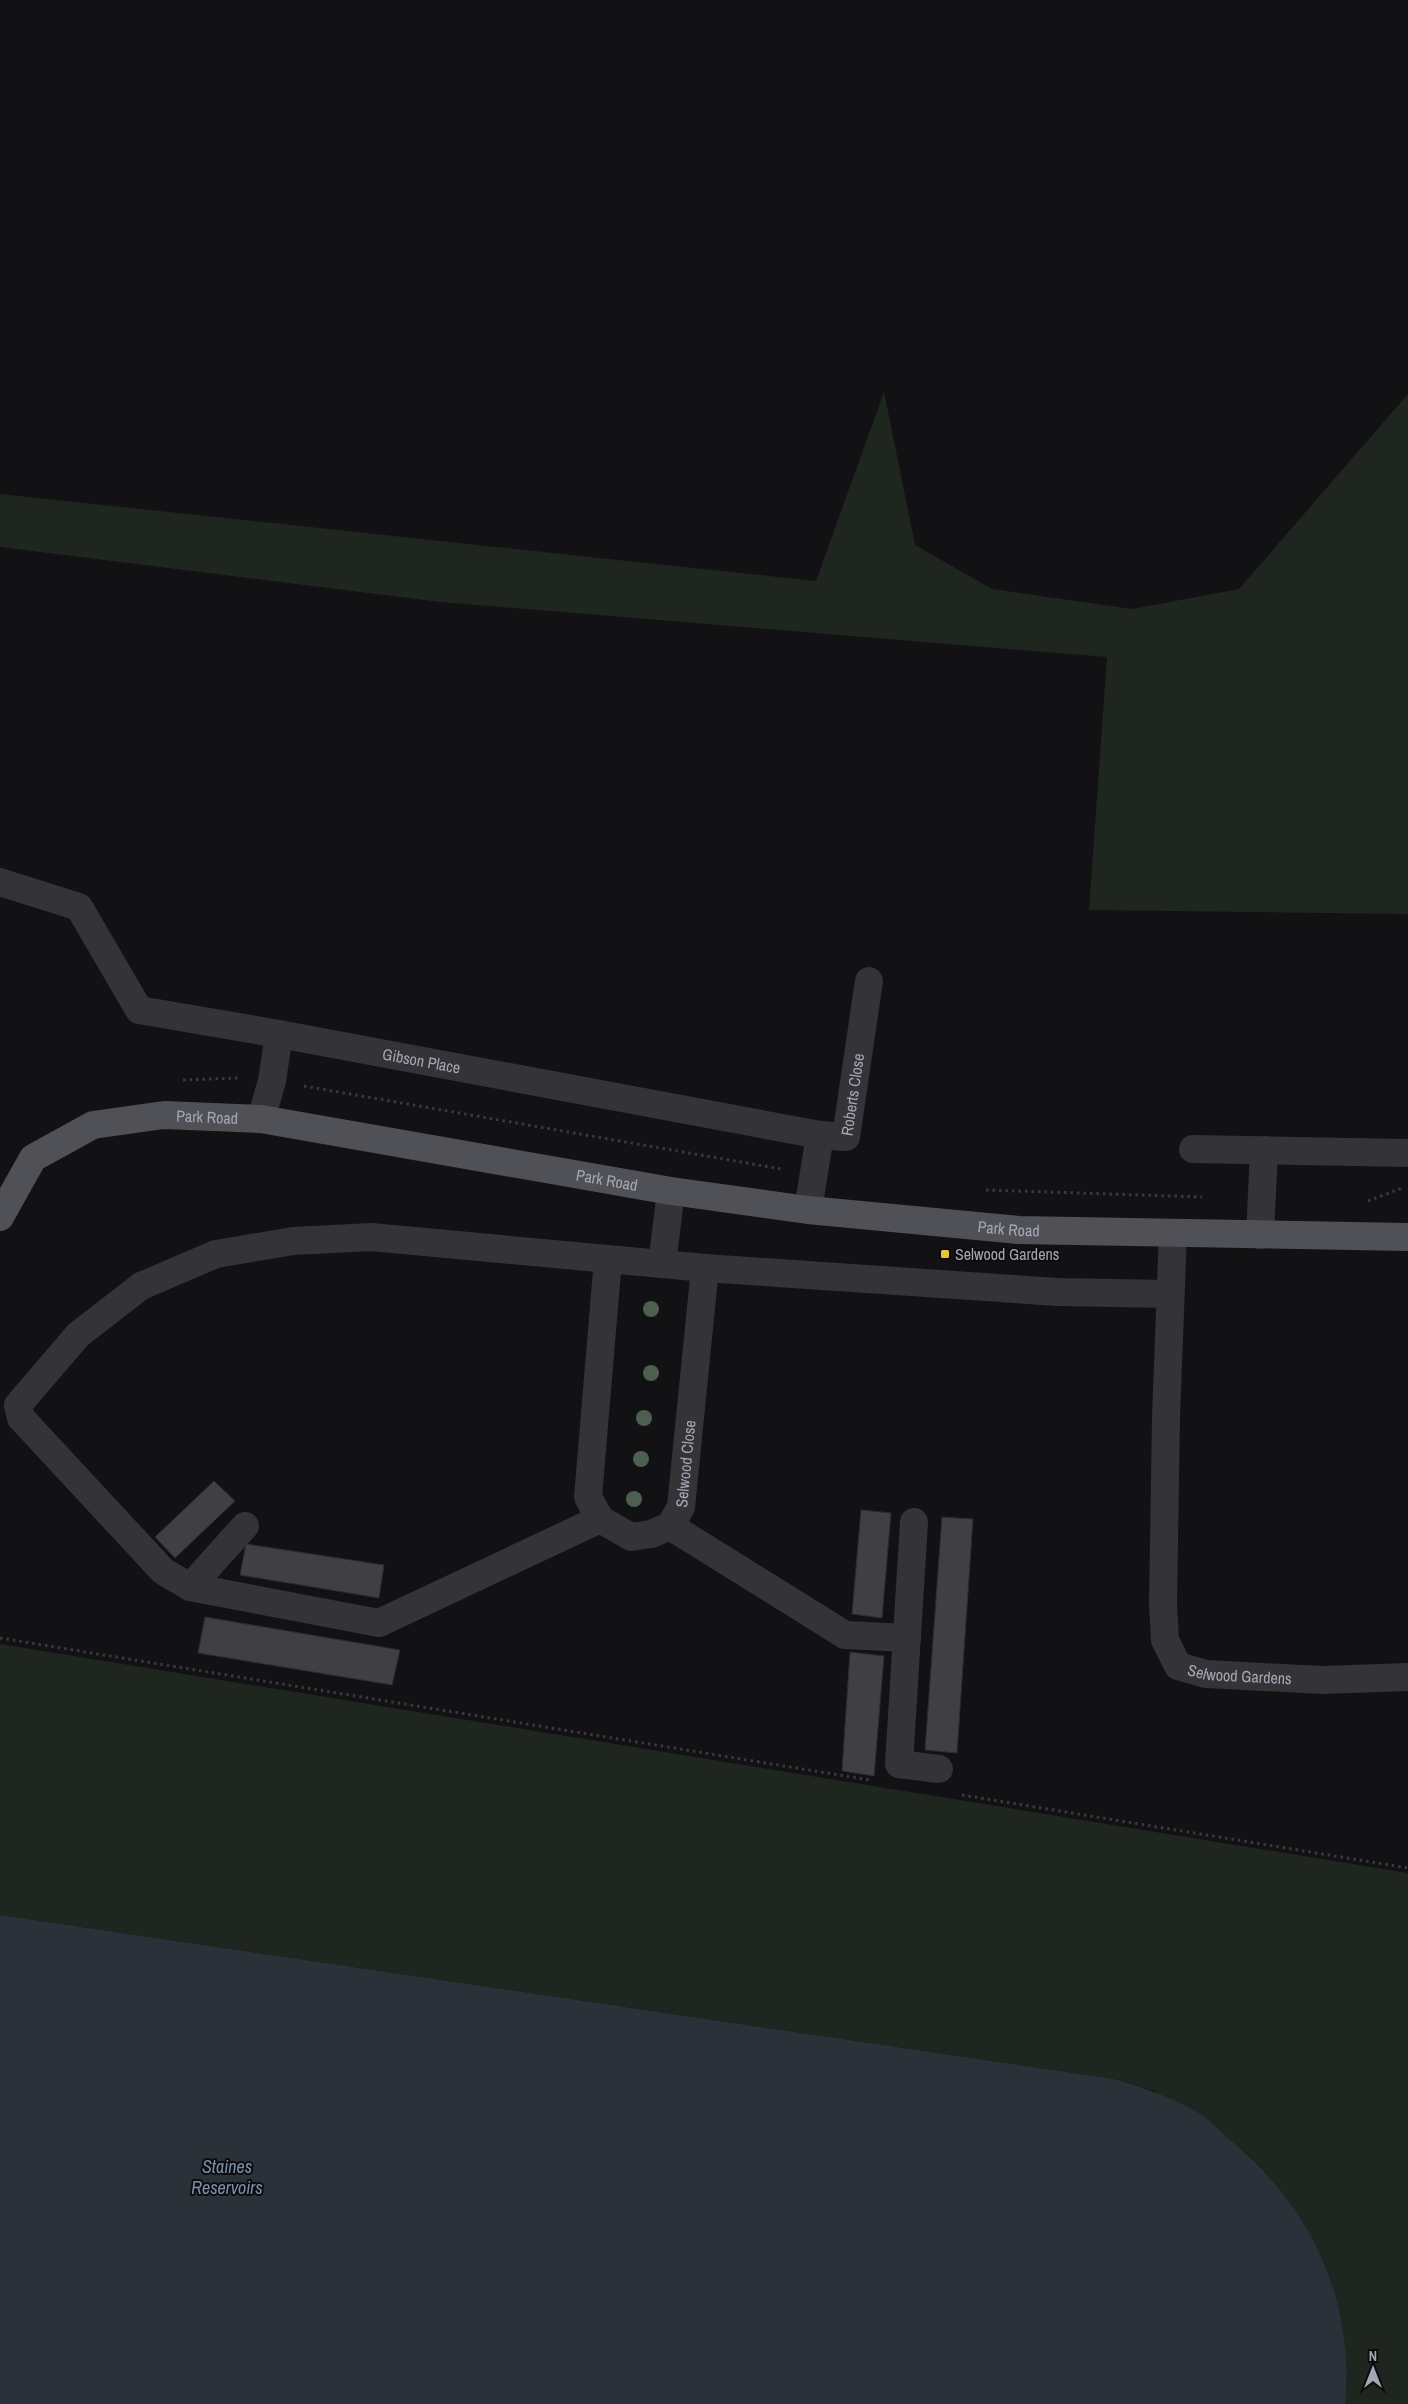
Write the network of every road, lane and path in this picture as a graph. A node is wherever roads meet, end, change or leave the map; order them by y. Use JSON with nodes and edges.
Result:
{"nodes":[{"id":1,"x":0,"y":882,"type":"edge"},
{"id":2,"x":869,"y":980,"type":"dead end"},
{"id":3,"x":280,"y":1034,"type":"junction"},
{"id":4,"x":298,"y":1085,"type":"dead end"},
{"id":5,"x":261,"y":1119,"type":"junction"},
{"id":6,"x":820,"y":1135,"type":"junction"},
{"id":7,"x":1193,"y":1149,"type":"dead end"},
{"id":8,"x":1264,"y":1150,"type":"junction"},
{"id":9,"x":1408,"y":1153,"type":"edge"},
{"id":10,"x":787,"y":1170,"type":"dead end"},
{"id":11,"x":1408,"y":1186,"type":"edge"},
{"id":12,"x":671,"y":1190,"type":"junction"},
{"id":13,"x":979,"y":1190,"type":"dead end"},
{"id":14,"x":1206,"y":1197,"type":"dead end"},
{"id":15,"x":1370,"y":1201,"type":"dead end"},
{"id":16,"x":808,"y":1210,"type":"junction"},
{"id":17,"x":0,"y":1217,"type":"edge"},
{"id":18,"x":1173,"y":1233,"type":"junction"},
{"id":19,"x":1260,"y":1235,"type":"junction"},
{"id":20,"x":1408,"y":1237,"type":"edge"},
{"id":21,"x":608,"y":1260,"type":"junction"},
{"id":22,"x":662,"y":1264,"type":"junction"},
{"id":23,"x":705,"y":1268,"type":"junction"},
{"id":24,"x":1170,"y":1294,"type":"junction"},
{"id":25,"x":600,"y":1520,"type":"junction"},
{"id":26,"x":914,"y":1522,"type":"dead end"},
{"id":27,"x":245,"y":1526,"type":"dead end"},
{"id":28,"x":670,"y":1526,"type":"junction"},
{"id":29,"x":190,"y":1587,"type":"junction"},
{"id":30,"x":0,"y":1638,"type":"edge"},
{"id":31,"x":907,"y":1638,"type":"junction"},
{"id":32,"x":1408,"y":1677,"type":"edge"},
{"id":33,"x":939,"y":1769,"type":"dead end"},
{"id":34,"x":876,"y":1781,"type":"dead end"},
{"id":35,"x":953,"y":1793,"type":"dead end"},
{"id":36,"x":1408,"y":1868,"type":"edge"}],
"edges":[{"from":1,"to":3,"type":"street","name":"Gibson Place"},
{"from":2,"to":6,"type":"street","name":"Roberts Close"},
{"from":3,"to":5,"type":"street"},
{"from":3,"to":6,"type":"street","name":"Gibson Place"},
{"from":4,"to":10,"type":"path"},
{"from":5,"to":12,"type":"main road","name":"Park Road"},
{"from":5,"to":17,"type":"main road","name":"Park Road"},
{"from":6,"to":16,"type":"street","name":"Roberts Close"},
{"from":7,"to":8,"type":"street"},
{"from":8,"to":9,"type":"street"},
{"from":8,"to":19,"type":"street"},
{"from":11,"to":15,"type":"path"},
{"from":12,"to":16,"type":"main road","name":"Park Road"},
{"from":12,"to":22,"type":"street"},
{"from":13,"to":14,"type":"path"},
{"from":16,"to":18,"type":"main road","name":"Park Road"},
{"from":18,"to":19,"type":"main road","name":"Park Road"},
{"from":18,"to":24,"type":"street","name":"Selwood Gardens"},
{"from":19,"to":20,"type":"main road","name":"Park Road"},
{"from":21,"to":22,"type":"street"},
{"from":21,"to":25,"type":"street"},
{"from":21,"to":29,"type":"street"},
{"from":22,"to":23,"type":"street"},
{"from":23,"to":24,"type":"street"},
{"from":23,"to":28,"type":"street","name":"Selwood Close"},
{"from":24,"to":32,"type":"street","name":"Selwood Gardens"},
{"from":25,"to":28,"type":"street","name":"Selwood Close"},
{"from":25,"to":29,"type":"street"},
{"from":26,"to":31,"type":"street"},
{"from":27,"to":29,"type":"street"},
{"from":28,"to":31,"type":"street"},
{"from":30,"to":34,"type":"path"},
{"from":31,"to":33,"type":"street"},
{"from":35,"to":36,"type":"path"}]}
